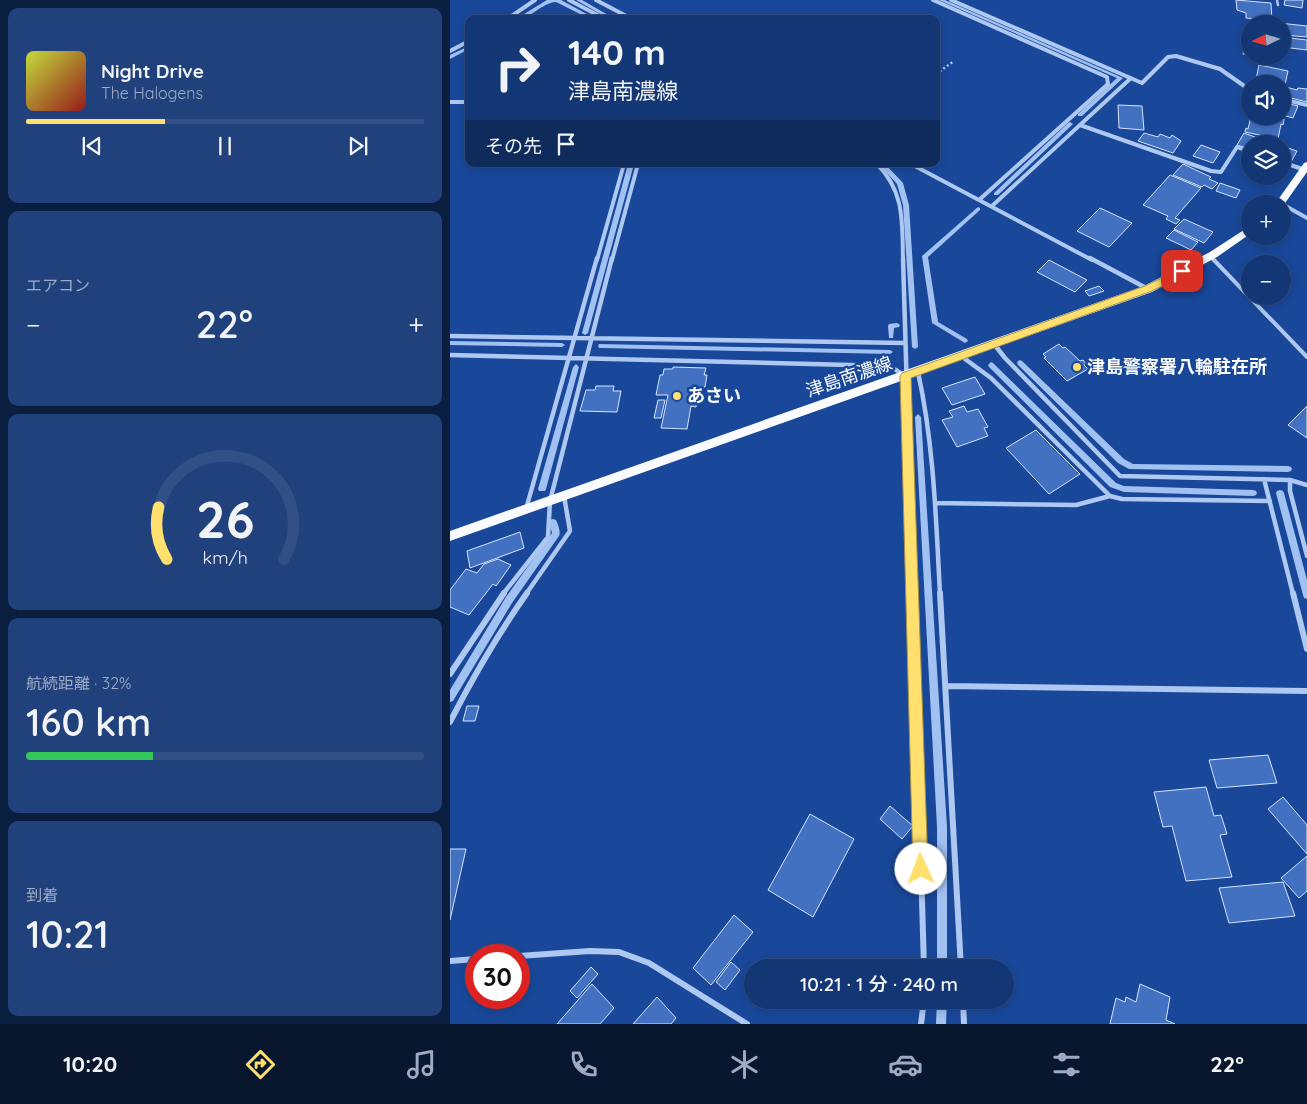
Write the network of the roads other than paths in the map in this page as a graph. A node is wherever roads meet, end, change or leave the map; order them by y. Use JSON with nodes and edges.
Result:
{"nodes":[{"id":1,"x":535,"y":0,"type":"edge"},
{"id":2,"x":569,"y":0,"type":"edge"},
{"id":3,"x":596,"y":0,"type":"edge"},
{"id":4,"x":933,"y":0,"type":"edge"},
{"id":5,"x":951,"y":0,"type":"edge"},
{"id":6,"x":1277,"y":0,"type":"edge"},
{"id":7,"x":1278,"y":5,"type":"dead end"},
{"id":8,"x":513,"y":15,"type":"edge"},
{"id":9,"x":598,"y":15,"type":"edge"},
{"id":10,"x":624,"y":15,"type":"edge"},
{"id":11,"x":465,"y":43,"type":"edge"},
{"id":12,"x":450,"y":51,"type":"edge"},
{"id":13,"x":1131,"y":78,"type":"junction"},
{"id":14,"x":1241,"y":84,"type":"edge"},
{"id":15,"x":1291,"y":101,"type":"edge"},
{"id":16,"x":450,"y":102,"type":"edge"},
{"id":17,"x":465,"y":102,"type":"edge"},
{"id":18,"x":1307,"y":105,"type":"edge"},
{"id":19,"x":1080,"y":125,"type":"junction"},
{"id":20,"x":1241,"y":149,"type":"edge"},
{"id":21,"x":1291,"y":164,"type":"edge"},
{"id":22,"x":623,"y":167,"type":"edge"},
{"id":23,"x":637,"y":167,"type":"edge"},
{"id":24,"x":880,"y":167,"type":"edge"},
{"id":25,"x":916,"y":167,"type":"edge"},
{"id":26,"x":1306,"y":168,"type":"edge"},
{"id":27,"x":1287,"y":195,"type":"edge"},
{"id":28,"x":979,"y":200,"type":"junction"},
{"id":29,"x":992,"y":206,"type":"junction"},
{"id":30,"x":1291,"y":209,"type":"edge"},
{"id":31,"x":1307,"y":218,"type":"edge"},
{"id":32,"x":1241,"y":235,"type":"edge"},
{"id":33,"x":1210,"y":256,"type":"junction"},
{"id":34,"x":1148,"y":289,"type":"junction"},
{"id":35,"x":450,"y":336,"type":"edge"},
{"id":36,"x":574,"y":338,"type":"junction"},
{"id":37,"x":590,"y":339,"type":"junction"},
{"id":38,"x":905,"y":343,"type":"junction"},
{"id":39,"x":994,"y":344,"type":"junction"},
{"id":40,"x":450,"y":355,"type":"edge"},
{"id":41,"x":961,"y":356,"type":"junction"},
{"id":42,"x":1307,"y":357,"type":"edge"},
{"id":43,"x":569,"y":358,"type":"junction"},
{"id":44,"x":587,"y":358,"type":"junction"},
{"id":45,"x":918,"y":372,"type":"junction"},
{"id":46,"x":905,"y":376,"type":"junction"},
{"id":47,"x":1264,"y":479,"type":"junction"},
{"id":48,"x":1290,"y":480,"type":"junction"},
{"id":49,"x":1307,"y":485,"type":"edge"},
{"id":50,"x":564,"y":496,"type":"junction"},
{"id":51,"x":1110,"y":496,"type":"junction"},
{"id":52,"x":550,"y":501,"type":"junction"},
{"id":53,"x":1270,"y":501,"type":"junction"},
{"id":54,"x":935,"y":503,"type":"junction"},
{"id":55,"x":526,"y":510,"type":"junction"},
{"id":56,"x":450,"y":536,"type":"edge"},
{"id":57,"x":1307,"y":556,"type":"edge"},
{"id":58,"x":1304,"y":624,"type":"edge"},
{"id":59,"x":1307,"y":649,"type":"edge"},
{"id":60,"x":450,"y":674,"type":"edge"},
{"id":61,"x":946,"y":686,"type":"junction"},
{"id":62,"x":1307,"y":691,"type":"edge"},
{"id":63,"x":450,"y":722,"type":"edge"},
{"id":64,"x":530,"y":955,"type":"edge"},
{"id":65,"x":924,"y":959,"type":"edge"},
{"id":66,"x":961,"y":959,"type":"edge"},
{"id":67,"x":465,"y":960,"type":"edge"},
{"id":68,"x":450,"y":961,"type":"edge"},
{"id":69,"x":923,"y":1009,"type":"edge"},
{"id":70,"x":963,"y":1009,"type":"edge"},
{"id":71,"x":747,"y":1024,"type":"edge"},
{"id":72,"x":921,"y":1024,"type":"edge"},
{"id":73,"x":964,"y":1024,"type":"edge"}],
"edges":[{"from":1,"to":8,"type":"street"},
{"from":2,"to":9,"type":"street"},
{"from":3,"to":10,"type":"street"},
{"from":4,"to":28,"type":"street"},
{"from":5,"to":13,"type":"street"},
{"from":6,"to":7,"type":"lane"},
{"from":11,"to":12,"type":"street"},
{"from":13,"to":14,"type":"street"},
{"from":13,"to":19,"type":"street"},
{"from":15,"to":18,"type":"street"},
{"from":16,"to":17,"type":"street"},
{"from":19,"to":20,"type":"street"},
{"from":19,"to":29,"type":"street"},
{"from":21,"to":26,"type":"street"},
{"from":22,"to":36,"type":"street"},
{"from":23,"to":37,"type":"street"},
{"from":24,"to":38,"type":"street"},
{"from":25,"to":28,"type":"street"},
{"from":26,"to":27,"type":"main road"},
{"from":28,"to":29,"type":"street"},
{"from":29,"to":34,"type":"street"},
{"from":30,"to":31,"type":"street"},
{"from":32,"to":33,"type":"main road","name":"津島南濃線"},
{"from":33,"to":34,"type":"main road","name":"津島南濃線"},
{"from":33,"to":42,"type":"lane"},
{"from":34,"to":39,"type":"main road","name":"津島南濃線"},
{"from":35,"to":36,"type":"street"},
{"from":36,"to":37,"type":"street"},
{"from":36,"to":43,"type":"street"},
{"from":37,"to":38,"type":"street"},
{"from":37,"to":44,"type":"street"},
{"from":38,"to":46,"type":"street"},
{"from":39,"to":41,"type":"main road","name":"津島南濃線"},
{"from":39,"to":47,"type":"street"},
{"from":40,"to":43,"type":"street"},
{"from":41,"to":45,"type":"main road","name":"津島南濃線"},
{"from":41,"to":51,"type":"street"},
{"from":43,"to":44,"type":"street"},
{"from":43,"to":55,"type":"street"},
{"from":44,"to":46,"type":"street"},
{"from":44,"to":52,"type":"street"},
{"from":45,"to":46,"type":"main road","name":"津島南濃線"},
{"from":45,"to":54,"type":"street"},
{"from":46,"to":50,"type":"main road","name":"津島南濃線"},
{"from":46,"to":65,"type":"street"},
{"from":47,"to":48,"type":"street"},
{"from":47,"to":53,"type":"street"},
{"from":48,"to":49,"type":"street"},
{"from":48,"to":57,"type":"street"},
{"from":50,"to":52,"type":"main road","name":"津島南濃線"},
{"from":50,"to":63,"type":"street"},
{"from":51,"to":53,"type":"street"},
{"from":51,"to":54,"type":"street"},
{"from":52,"to":55,"type":"main road","name":"津島南濃線"},
{"from":52,"to":60,"type":"street"},
{"from":53,"to":58,"type":"street"},
{"from":54,"to":61,"type":"street"},
{"from":55,"to":56,"type":"main road","name":"津島南濃線"},
{"from":58,"to":59,"type":"street"},
{"from":61,"to":62,"type":"street"},
{"from":61,"to":66,"type":"street"},
{"from":64,"to":71,"type":"street"},
{"from":67,"to":68,"type":"street"},
{"from":69,"to":72,"type":"street"},
{"from":70,"to":73,"type":"street"}]}
